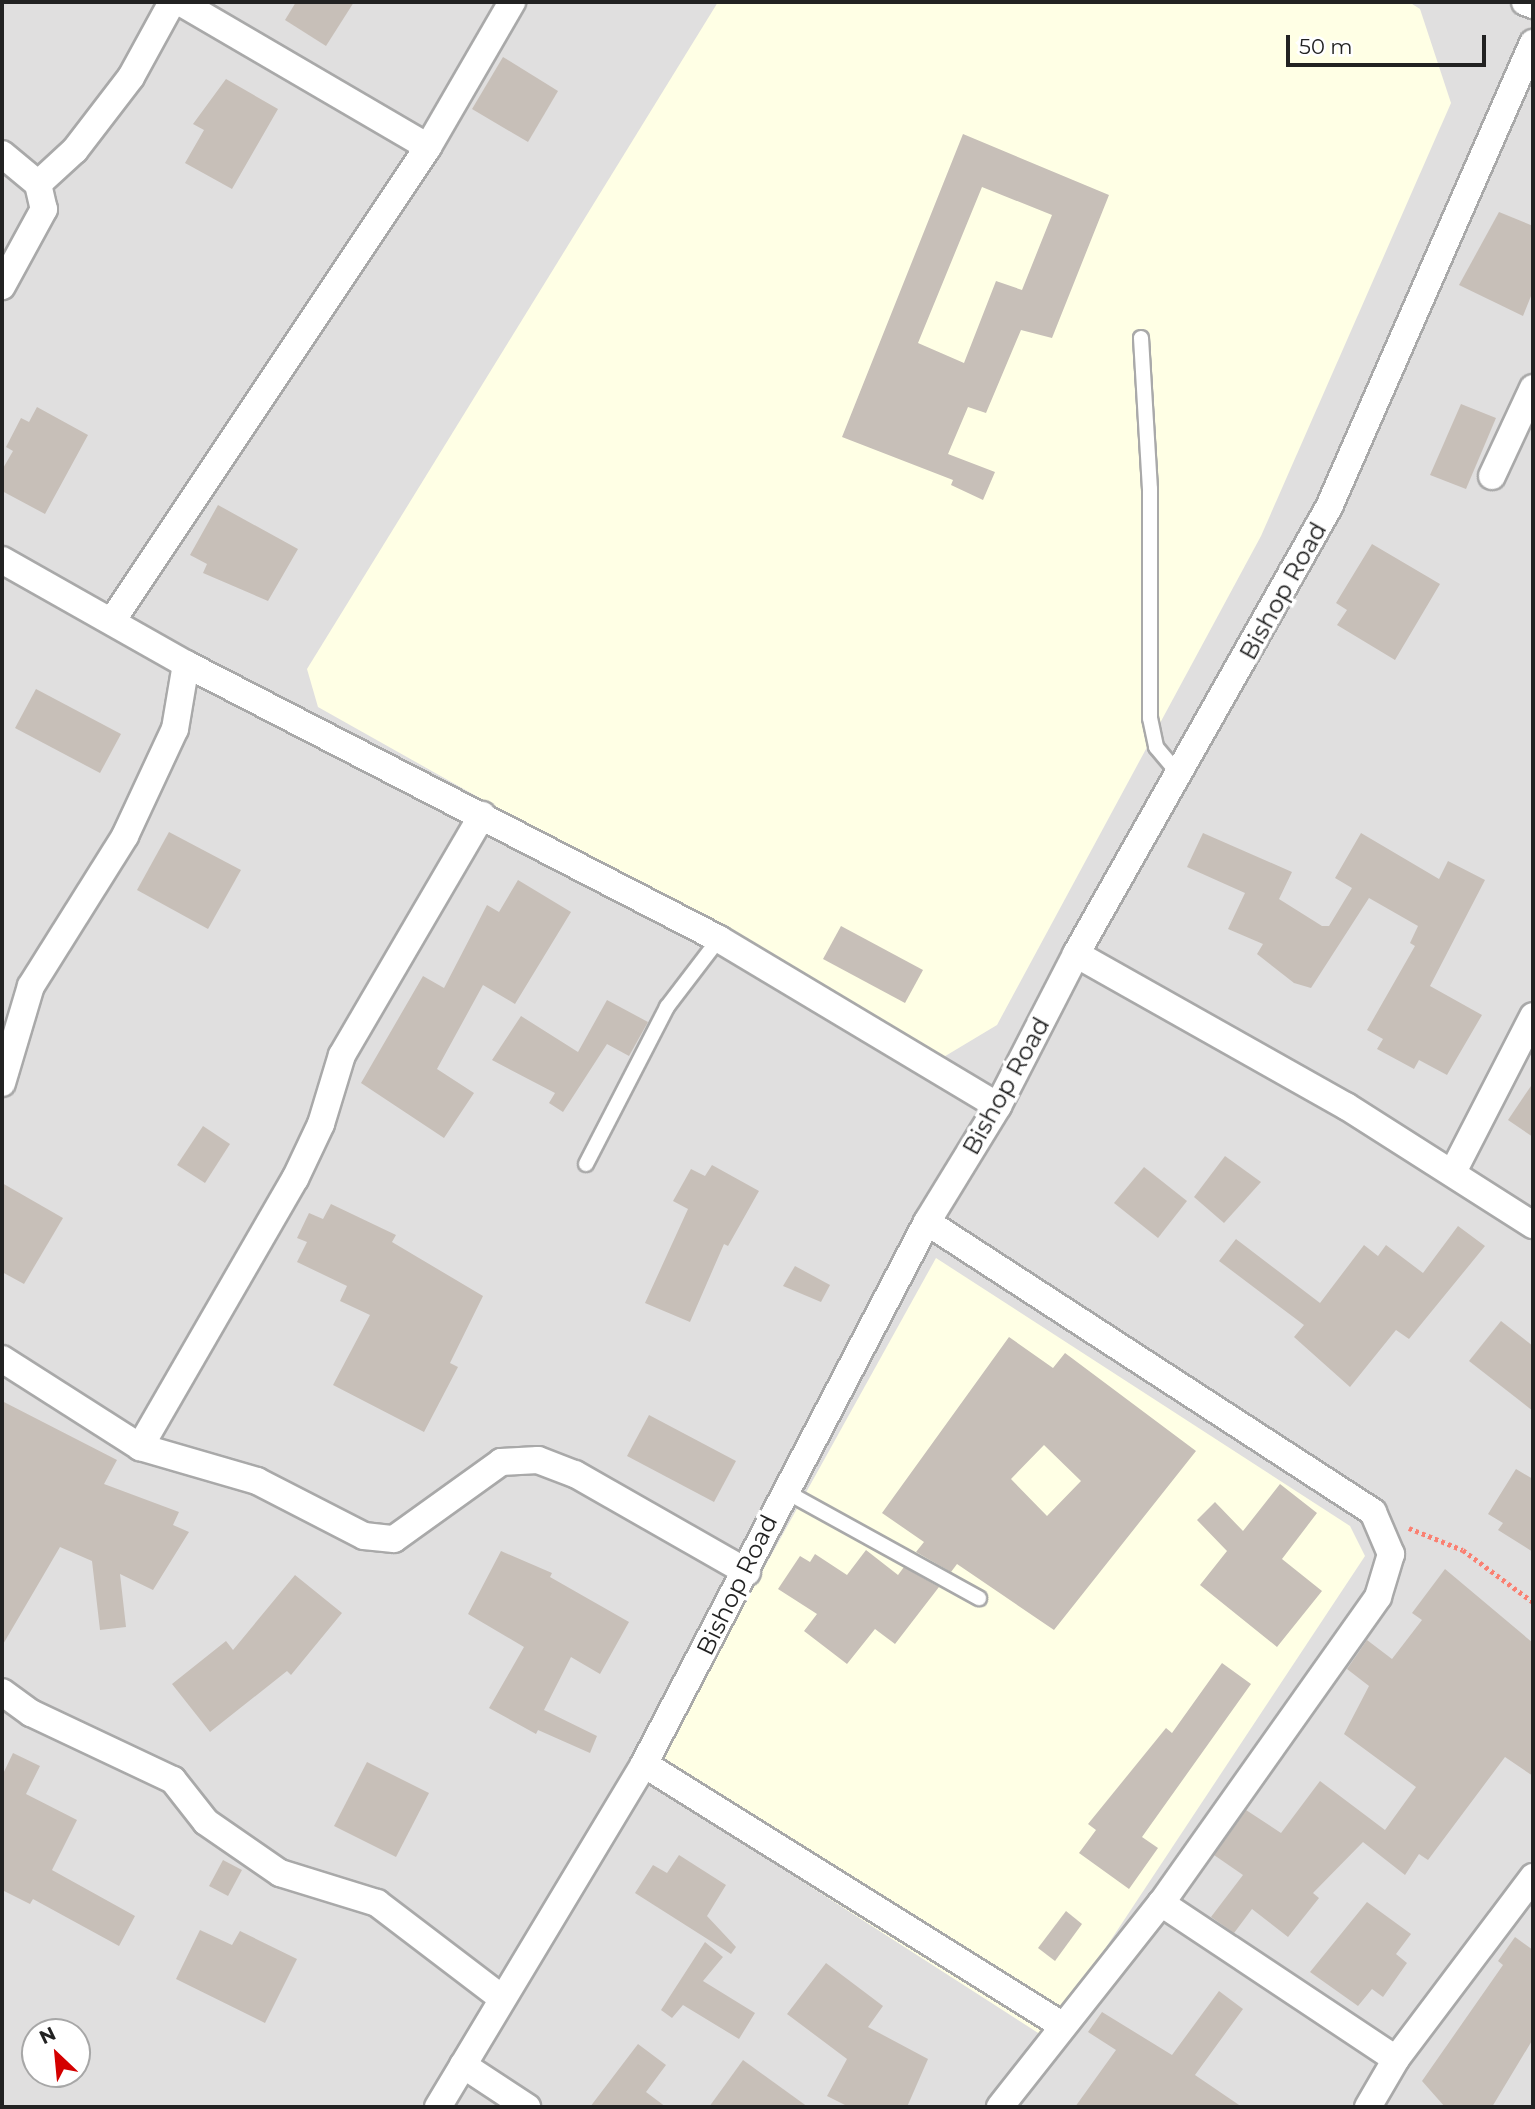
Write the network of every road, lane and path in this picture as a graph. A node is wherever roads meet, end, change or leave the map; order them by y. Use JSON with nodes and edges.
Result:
{"nodes":[{"id":1,"x":172,"y":2,"type":"edge"},
{"id":2,"x":180,"y":2,"type":"edge"},
{"id":3,"x":512,"y":2,"type":"edge"},
{"id":4,"x":1525,"y":2,"type":"edge"},
{"id":5,"x":1533,"y":5,"type":"edge"},
{"id":6,"x":1533,"y":43,"type":"edge"},
{"id":7,"x":428,"y":148,"type":"junction"},
{"id":8,"x":2,"y":154,"type":"edge"},
{"id":9,"x":38,"y":184,"type":"junction"},
{"id":10,"x":2,"y":286,"type":"edge"},
{"id":11,"x":1141,"y":338,"type":"dead end"},
{"id":12,"x":1533,"y":388,"type":"edge"},
{"id":13,"x":1492,"y":476,"type":"dead end"},
{"id":14,"x":2,"y":560,"type":"edge"},
{"id":15,"x":112,"y":621,"type":"junction"},
{"id":16,"x":186,"y":664,"type":"junction"},
{"id":17,"x":1179,"y":774,"type":"junction"},
{"id":18,"x":482,"y":815,"type":"junction"},
{"id":19,"x":719,"y":939,"type":"junction"},
{"id":20,"x":1076,"y":954,"type":"junction"},
{"id":21,"x":1533,"y":1016,"type":"edge"},
{"id":22,"x":2,"y":1083,"type":"edge"},
{"id":23,"x":998,"y":1106,"type":"junction"},
{"id":24,"x":586,"y":1164,"type":"dead end"},
{"id":25,"x":1454,"y":1170,"type":"junction"},
{"id":26,"x":926,"y":1222,"type":"junction"},
{"id":27,"x":1533,"y":1225,"type":"edge"},
{"id":28,"x":2,"y":1359,"type":"edge"},
{"id":29,"x":140,"y":1447,"type":"junction"},
{"id":30,"x":783,"y":1490,"type":"junction"},
{"id":31,"x":1373,"y":1513,"type":"junction"},
{"id":32,"x":747,"y":1572,"type":"junction"},
{"id":33,"x":979,"y":1598,"type":"dead end"},
{"id":34,"x":1533,"y":1602,"type":"edge"},
{"id":35,"x":2,"y":1692,"type":"edge"},
{"id":36,"x":644,"y":1764,"type":"junction"},
{"id":37,"x":1533,"y":1877,"type":"edge"},
{"id":38,"x":1161,"y":1903,"type":"junction"},
{"id":39,"x":499,"y":1996,"type":"junction"},
{"id":40,"x":1060,"y":2024,"type":"junction"},
{"id":41,"x":1396,"y":2059,"type":"junction"},
{"id":42,"x":463,"y":2065,"type":"junction"},
{"id":43,"x":438,"y":2107,"type":"edge"},
{"id":44,"x":527,"y":2107,"type":"edge"},
{"id":45,"x":1000,"y":2107,"type":"edge"},
{"id":46,"x":1368,"y":2107,"type":"edge"}],
"edges":[{"from":1,"to":9,"type":"street"},
{"from":2,"to":7,"type":"street"},
{"from":3,"to":7,"type":"street"},
{"from":4,"to":5,"type":"street"},
{"from":6,"to":17,"type":"street","name":"Bishop Road"},
{"from":7,"to":15,"type":"street"},
{"from":8,"to":9,"type":"street"},
{"from":9,"to":10,"type":"street"},
{"from":11,"to":17,"type":"lane"},
{"from":12,"to":13,"type":"street"},
{"from":14,"to":15,"type":"street"},
{"from":15,"to":16,"type":"street"},
{"from":16,"to":18,"type":"street"},
{"from":16,"to":22,"type":"street"},
{"from":17,"to":20,"type":"street","name":"Bishop Road"},
{"from":18,"to":19,"type":"street"},
{"from":18,"to":29,"type":"street"},
{"from":19,"to":23,"type":"street"},
{"from":19,"to":24,"type":"lane"},
{"from":20,"to":23,"type":"street","name":"Bishop Road"},
{"from":20,"to":25,"type":"street"},
{"from":21,"to":25,"type":"street"},
{"from":23,"to":26,"type":"street","name":"Bishop Road"},
{"from":25,"to":27,"type":"street"},
{"from":26,"to":30,"type":"street","name":"Bishop Road"},
{"from":26,"to":31,"type":"street"},
{"from":28,"to":29,"type":"street"},
{"from":29,"to":32,"type":"street"},
{"from":30,"to":32,"type":"street","name":"Bishop Road"},
{"from":30,"to":33,"type":"lane"},
{"from":31,"to":34,"type":"path"},
{"from":31,"to":38,"type":"street"},
{"from":32,"to":36,"type":"street","name":"Bishop Road"},
{"from":35,"to":39,"type":"street"},
{"from":36,"to":39,"type":"street","name":"Bishop Road"},
{"from":36,"to":40,"type":"street"},
{"from":37,"to":41,"type":"street"},
{"from":38,"to":40,"type":"street"},
{"from":38,"to":41,"type":"street"},
{"from":39,"to":42,"type":"street","name":"Bishop Road"},
{"from":40,"to":45,"type":"street"},
{"from":41,"to":46,"type":"street"},
{"from":42,"to":43,"type":"street","name":"Bishop Road"},
{"from":42,"to":44,"type":"street"}]}
